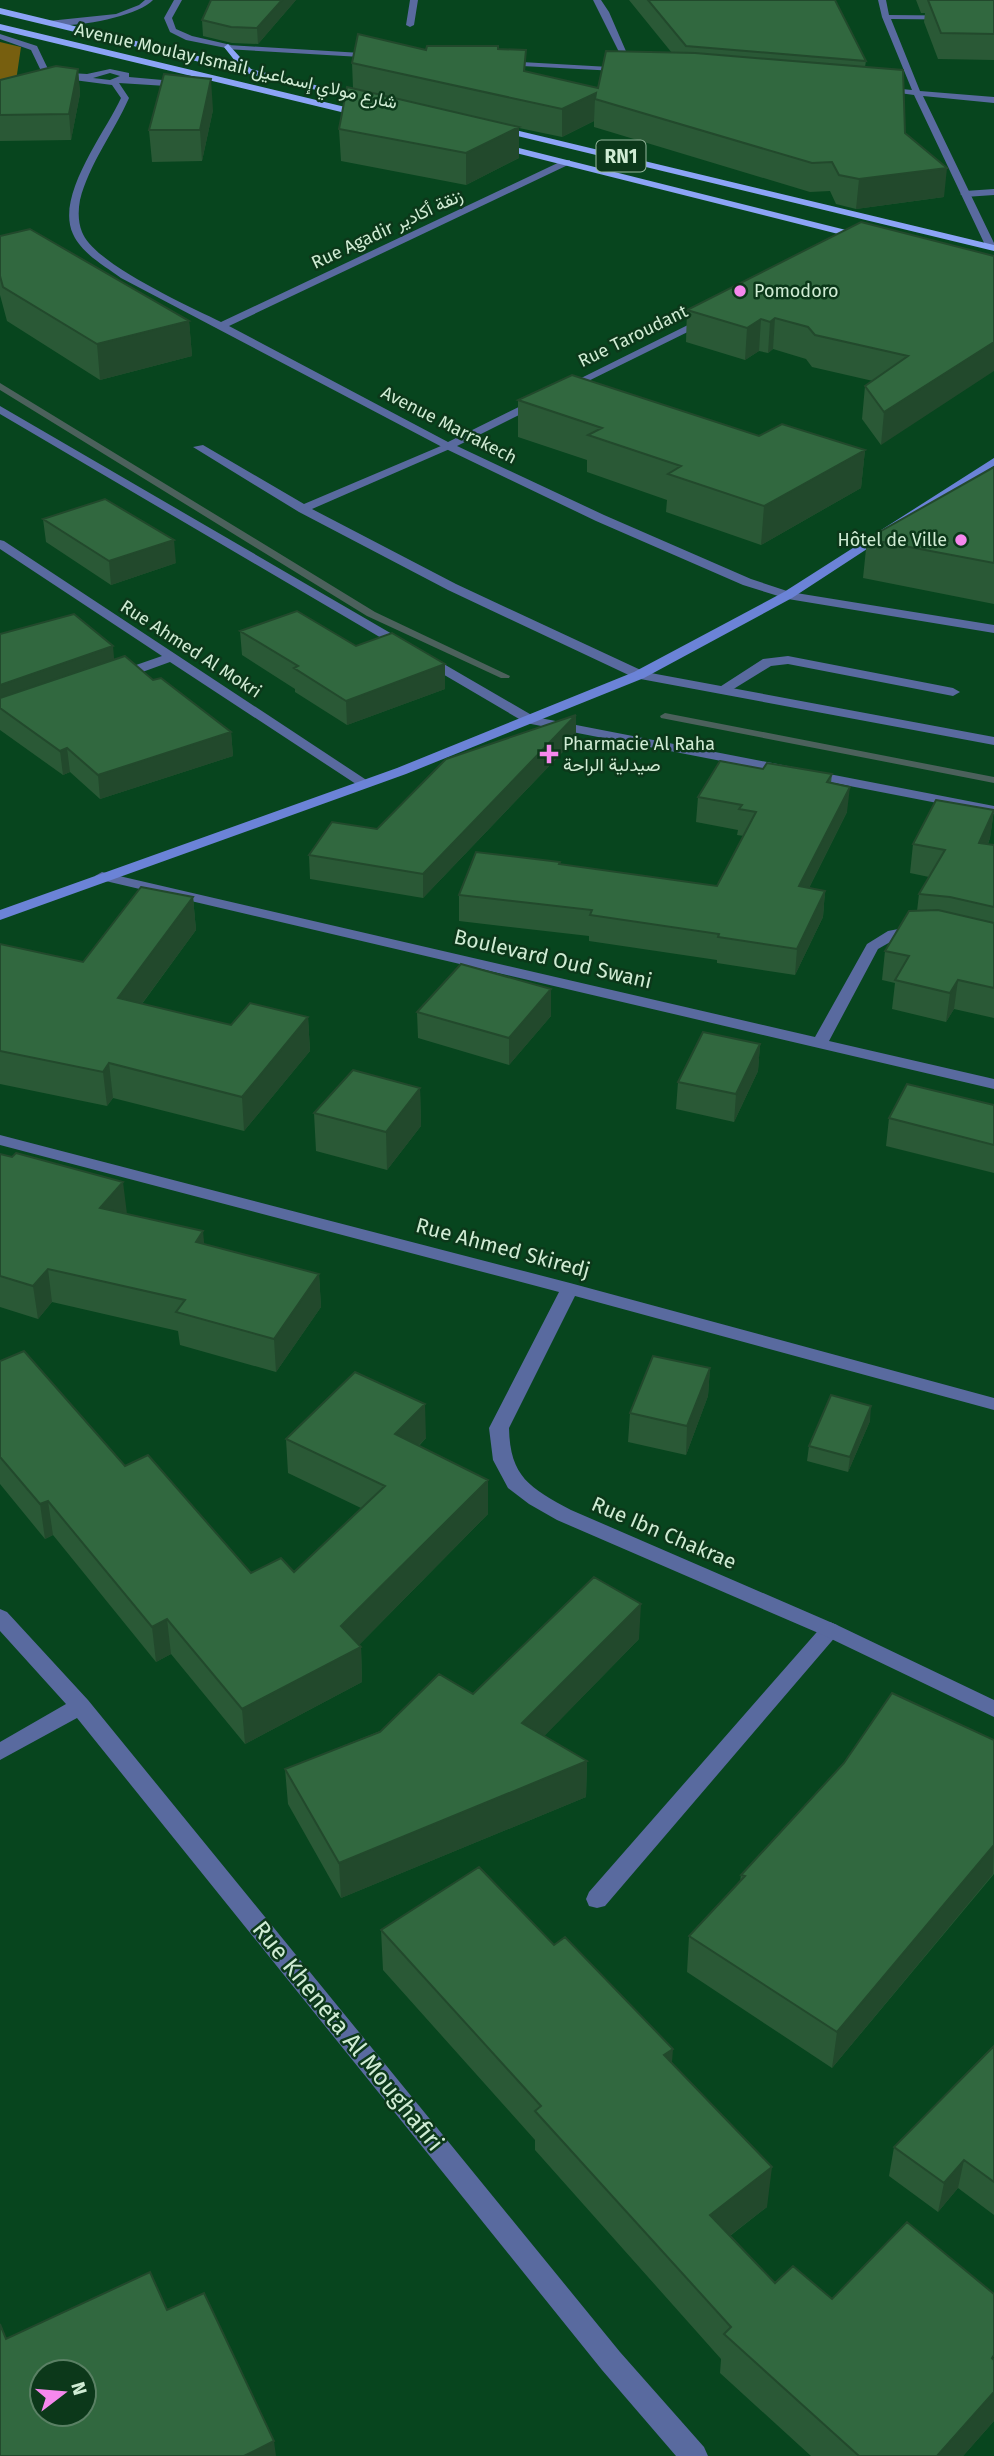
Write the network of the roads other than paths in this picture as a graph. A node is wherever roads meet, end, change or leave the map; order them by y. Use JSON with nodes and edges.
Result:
{"nodes":[{"id":1,"x":149,"y":0,"type":"edge"},
{"id":2,"x":178,"y":0,"type":"edge"},
{"id":3,"x":414,"y":0,"type":"edge"},
{"id":4,"x":597,"y":0,"type":"edge"},
{"id":5,"x":882,"y":0,"type":"edge"},
{"id":6,"x":0,"y":11,"type":"edge"},
{"id":7,"x":886,"y":17,"type":"junction"},
{"id":8,"x":994,"y":18,"type":"edge"},
{"id":9,"x":43,"y":22,"type":"junction"},
{"id":10,"x":410,"y":25,"type":"dead end"},
{"id":11,"x":0,"y":27,"type":"edge"},
{"id":12,"x":0,"y":36,"type":"edge"},
{"id":13,"x":228,"y":47,"type":"junction"},
{"id":14,"x":395,"y":57,"type":"edge"},
{"id":15,"x":493,"y":62,"type":"edge"},
{"id":16,"x":247,"y":70,"type":"junction"},
{"id":17,"x":45,"y":71,"type":"junction"},
{"id":18,"x":632,"y":71,"type":"junction"},
{"id":19,"x":646,"y":72,"type":"edge"},
{"id":20,"x":88,"y":78,"type":"junction"},
{"id":21,"x":41,"y":81,"type":"edge"},
{"id":22,"x":118,"y":81,"type":"junction"},
{"id":23,"x":217,"y":81,"type":"junction"},
{"id":24,"x":58,"y":85,"type":"edge"},
{"id":25,"x":877,"y":90,"type":"edge"},
{"id":26,"x":917,"y":93,"type":"junction"},
{"id":27,"x":994,"y":100,"type":"edge"},
{"id":28,"x":386,"y":103,"type":"edge"},
{"id":29,"x":378,"y":118,"type":"edge"},
{"id":30,"x":480,"y":124,"type":"edge"},
{"id":31,"x":486,"y":143,"type":"edge"},
{"id":32,"x":567,"y":162,"type":"junction"},
{"id":33,"x":994,"y":192,"type":"edge"},
{"id":34,"x":965,"y":194,"type":"junction"},
{"id":35,"x":870,"y":239,"type":"junction"},
{"id":36,"x":884,"y":242,"type":"edge"},
{"id":37,"x":858,"y":245,"type":"edge"},
{"id":38,"x":993,"y":247,"type":"edge"},
{"id":39,"x":721,"y":312,"type":"edge"},
{"id":40,"x":221,"y":326,"type":"junction"},
{"id":41,"x":0,"y":409,"type":"edge"},
{"id":42,"x":448,"y":446,"type":"junction"},
{"id":43,"x":199,"y":447,"type":"dead end"},
{"id":44,"x":994,"y":461,"type":"edge"},
{"id":45,"x":303,"y":509,"type":"junction"},
{"id":46,"x":0,"y":544,"type":"edge"},
{"id":47,"x":788,"y":595,"type":"junction"},
{"id":48,"x":994,"y":629,"type":"edge"},
{"id":49,"x":171,"y":657,"type":"junction"},
{"id":50,"x":640,"y":675,"type":"junction"},
{"id":51,"x":105,"y":680,"type":"edge"},
{"id":52,"x":722,"y":690,"type":"junction"},
{"id":53,"x":953,"y":692,"type":"dead end"},
{"id":54,"x":531,"y":720,"type":"junction"},
{"id":55,"x":994,"y":741,"type":"edge"},
{"id":56,"x":364,"y":783,"type":"junction"},
{"id":57,"x":994,"y":810,"type":"edge"},
{"id":58,"x":102,"y":876,"type":"junction"},
{"id":59,"x":0,"y":915,"type":"edge"},
{"id":60,"x":935,"y":931,"type":"edge"},
{"id":61,"x":820,"y":1043,"type":"junction"},
{"id":62,"x":994,"y":1084,"type":"edge"},
{"id":63,"x":0,"y":1140,"type":"edge"},
{"id":64,"x":570,"y":1289,"type":"junction"},
{"id":65,"x":994,"y":1404,"type":"edge"},
{"id":66,"x":0,"y":1617,"type":"edge"},
{"id":67,"x":830,"y":1630,"type":"junction"},
{"id":68,"x":80,"y":1706,"type":"junction"},
{"id":69,"x":994,"y":1709,"type":"edge"},
{"id":70,"x":0,"y":1752,"type":"edge"},
{"id":71,"x":597,"y":1899,"type":"dead end"},
{"id":72,"x":695,"y":2456,"type":"edge"}],
"edges":[{"from":1,"to":9,"type":"street"},
{"from":2,"to":13,"type":"street"},
{"from":3,"to":10,"type":"street"},
{"from":4,"to":18,"type":"street"},
{"from":5,"to":7,"type":"street"},
{"from":6,"to":9,"type":"highway","name":"Avenue Moulay Ismail شارع مولاي إسماعيل"},
{"from":7,"to":8,"type":"street"},
{"from":7,"to":26,"type":"street"},
{"from":9,"to":16,"type":"highway","name":"Avenue Moulay Ismail شارع مولاي إسماعيل"},
{"from":11,"to":23,"type":"highway","name":"Avenue Moulay Ismail شارع مولاي إسماعيل"},
{"from":12,"to":17,"type":"street"},
{"from":13,"to":14,"type":"street"},
{"from":13,"to":16,"type":"highway"},
{"from":15,"to":18,"type":"street"},
{"from":16,"to":28,"type":"highway","name":"Avenue Moulay Ismail شارع مولاي إسماعيل"},
{"from":17,"to":20,"type":"street"},
{"from":17,"to":21,"type":"street"},
{"from":18,"to":19,"type":"street"},
{"from":20,"to":22,"type":"street"},
{"from":20,"to":22,"type":"street"},
{"from":20,"to":24,"type":"street"},
{"from":22,"to":23,"type":"street"},
{"from":22,"to":40,"type":"street","name":"Avenue Marrakech"},
{"from":23,"to":29,"type":"highway","name":"Avenue Moulay Ismail شارع مولاي إسماعيل"},
{"from":25,"to":26,"type":"street"},
{"from":26,"to":27,"type":"street"},
{"from":26,"to":34,"type":"street"},
{"from":30,"to":38,"type":"highway","number":"RN1"},
{"from":31,"to":32,"type":"highway","number":"RN1"},
{"from":32,"to":35,"type":"highway","number":"RN1"},
{"from":32,"to":40,"type":"street","name":"Rue Agadir زنقة أكادير"},
{"from":33,"to":34,"type":"street"},
{"from":34,"to":38,"type":"street"},
{"from":35,"to":36,"type":"highway","number":"RN1"},
{"from":35,"to":37,"type":"street"},
{"from":39,"to":42,"type":"street","name":"Rue Taroudant"},
{"from":40,"to":42,"type":"street","name":"Avenue Marrakech"},
{"from":41,"to":54,"type":"street"},
{"from":42,"to":45,"type":"street","name":"Rue Taroudant"},
{"from":42,"to":47,"type":"street","name":"Avenue Marrakech"},
{"from":43,"to":45,"type":"street"},
{"from":44,"to":47,"type":"main road"},
{"from":45,"to":50,"type":"street"},
{"from":46,"to":49,"type":"street","name":"Rue Ahmed Al Mokri"},
{"from":47,"to":48,"type":"street","name":"Avenue Marrakech"},
{"from":47,"to":50,"type":"main road"},
{"from":49,"to":51,"type":"street"},
{"from":49,"to":56,"type":"street","name":"Rue Ahmed Al Mokri"},
{"from":50,"to":52,"type":"street"},
{"from":50,"to":54,"type":"main road"},
{"from":52,"to":53,"type":"street"},
{"from":52,"to":55,"type":"street"},
{"from":54,"to":56,"type":"main road"},
{"from":54,"to":57,"type":"street"},
{"from":56,"to":58,"type":"main road"},
{"from":58,"to":59,"type":"main road"},
{"from":58,"to":61,"type":"street","name":"Boulevard Oud Swani"},
{"from":60,"to":61,"type":"street"},
{"from":61,"to":62,"type":"street","name":"Boulevard Oud Swani"},
{"from":63,"to":64,"type":"street","name":"Rue Ahmed Skiredj"},
{"from":64,"to":65,"type":"street","name":"Rue Ahmed Skiredj"},
{"from":64,"to":67,"type":"street","name":"Rue Ibn Chakrae"},
{"from":66,"to":68,"type":"street","name":"Rue Kheneta Al Moughafiri"},
{"from":67,"to":69,"type":"street","name":"Rue Ibn Chakrae"},
{"from":67,"to":71,"type":"street"},
{"from":68,"to":70,"type":"street"},
{"from":68,"to":72,"type":"street","name":"Rue Kheneta Al Moughafiri"}]}
